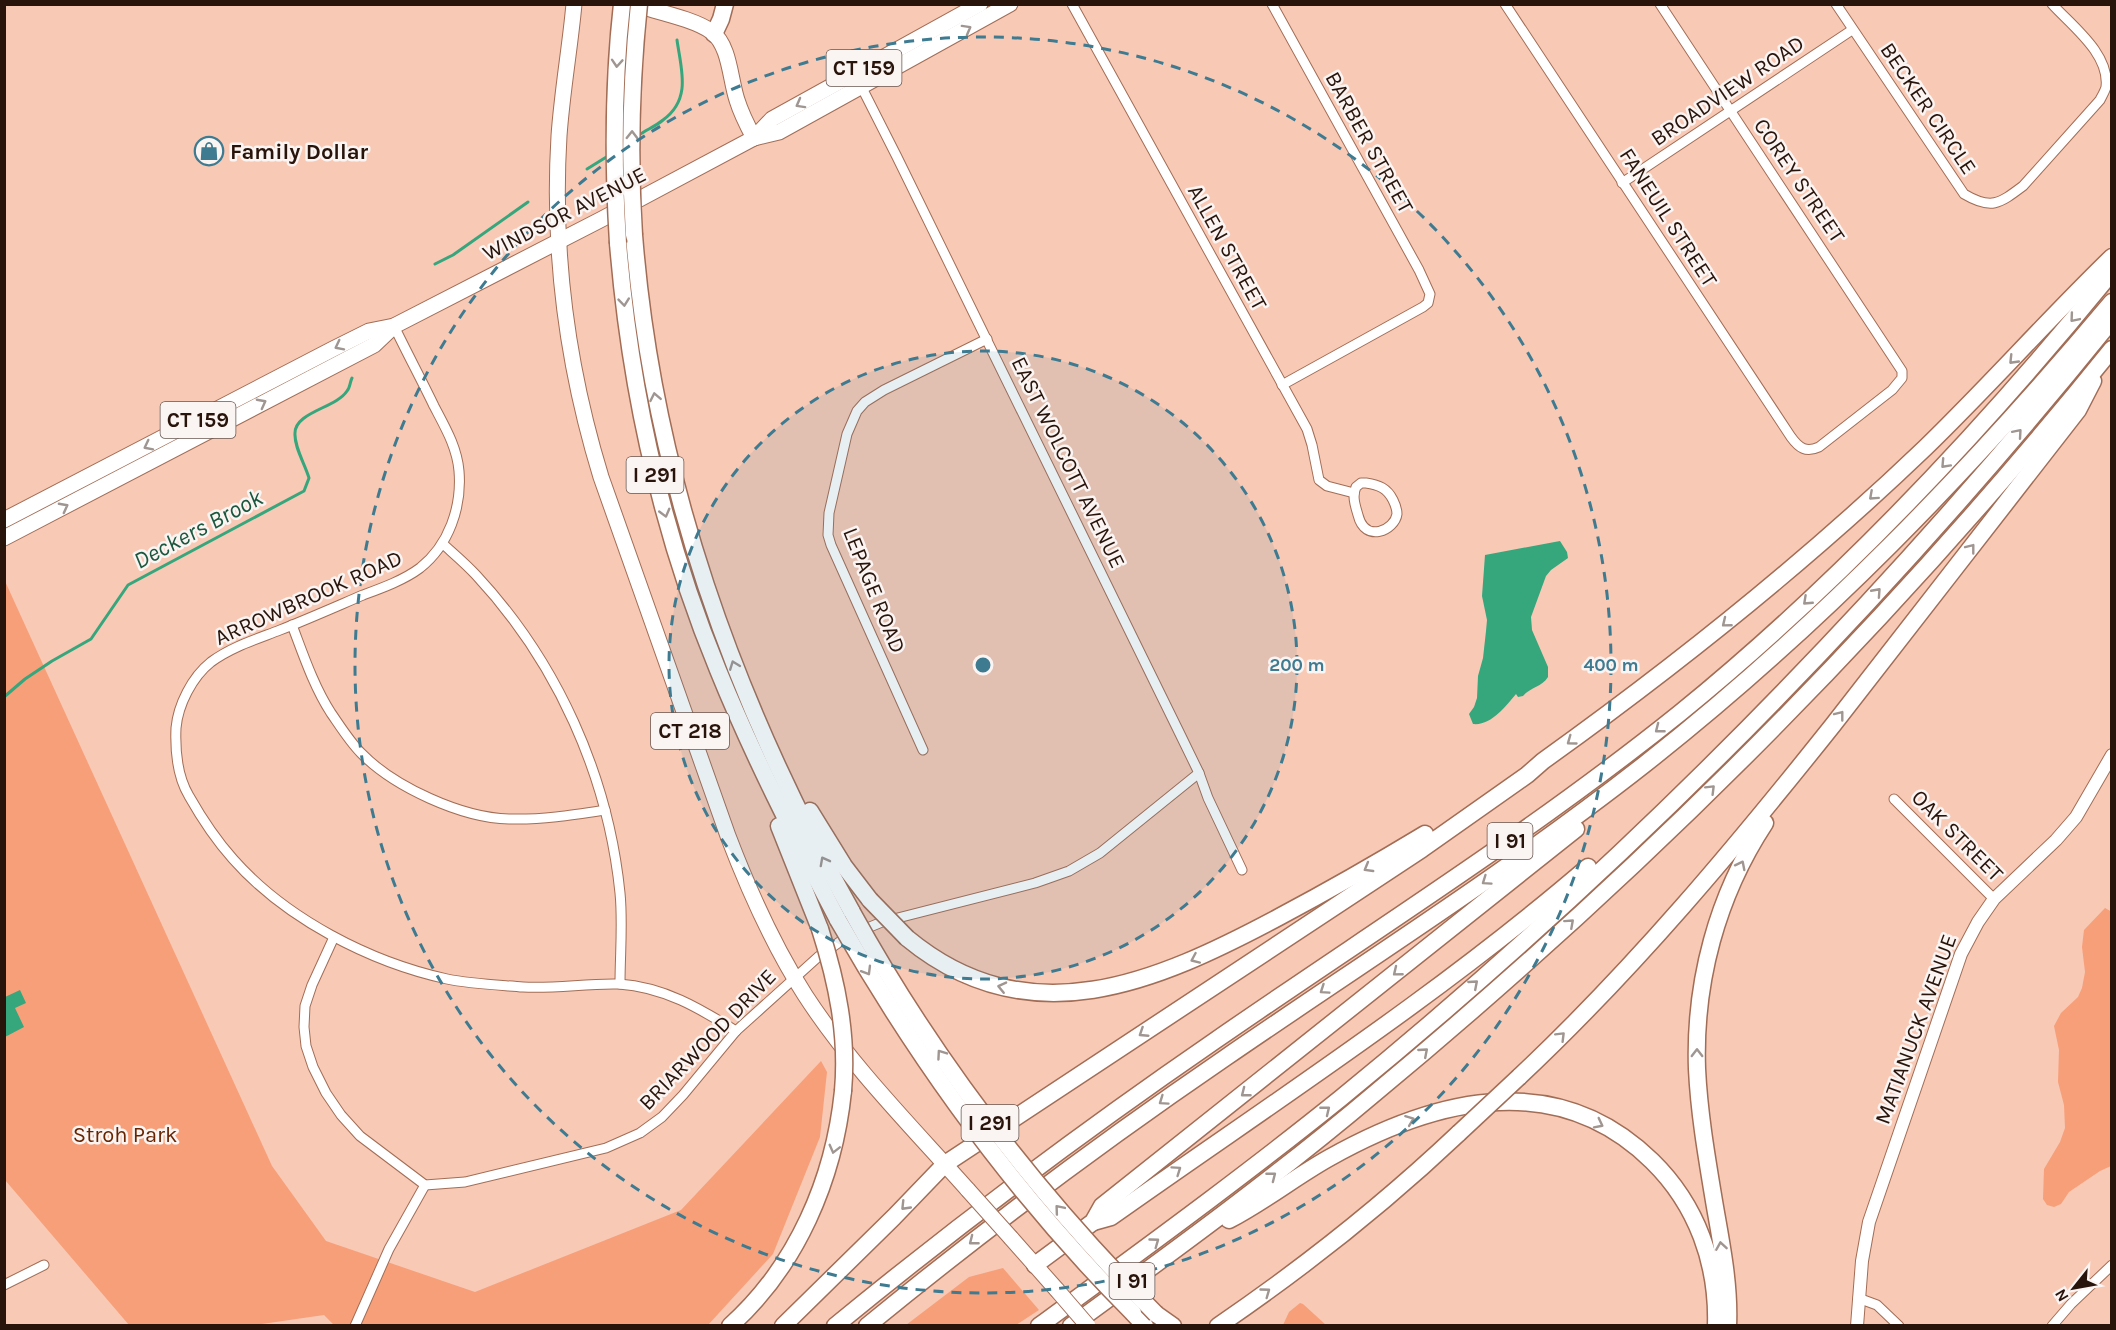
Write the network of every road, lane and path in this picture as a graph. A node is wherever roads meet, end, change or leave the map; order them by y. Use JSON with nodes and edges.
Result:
{"nodes":[{"id":1,"x":574,"y":4,"type":"edge"},
{"id":2,"x":622,"y":4,"type":"edge"},
{"id":3,"x":633,"y":4,"type":"edge"},
{"id":4,"x":639,"y":4,"type":"edge"},
{"id":5,"x":725,"y":4,"type":"edge"},
{"id":6,"x":980,"y":4,"type":"edge"},
{"id":7,"x":1010,"y":4,"type":"edge"},
{"id":8,"x":1072,"y":4,"type":"edge"},
{"id":9,"x":1272,"y":4,"type":"edge"},
{"id":10,"x":1505,"y":4,"type":"edge"},
{"id":11,"x":1660,"y":4,"type":"edge"},
{"id":12,"x":1836,"y":4,"type":"edge"},
{"id":13,"x":2052,"y":4,"type":"edge"},
{"id":14,"x":1852,"y":30,"type":"junction"},
{"id":15,"x":714,"y":34,"type":"junction"},
{"id":16,"x":920,"y":46,"type":"junction"},
{"id":17,"x":858,"y":80,"type":"junction"},
{"id":18,"x":1731,"y":111,"type":"junction"},
{"id":19,"x":754,"y":138,"type":"junction"},
{"id":20,"x":1622,"y":183,"type":"junction"},
{"id":21,"x":558,"y":242,"type":"junction"},
{"id":22,"x":2112,"y":257,"type":"edge"},
{"id":23,"x":2112,"y":272,"type":"edge"},
{"id":24,"x":2112,"y":302,"type":"edge"},
{"id":25,"x":2112,"y":320,"type":"edge"},
{"id":26,"x":394,"y":326,"type":"junction"},
{"id":27,"x":987,"y":339,"type":"junction"},
{"id":28,"x":2112,"y":349,"type":"edge"},
{"id":29,"x":2100,"y":364,"type":"junction"},
{"id":30,"x":1282,"y":385,"type":"junction"},
{"id":31,"x":1803,"y":449,"type":"joint"},
{"id":32,"x":97,"y":481,"type":"junction"},
{"id":33,"x":1354,"y":493,"type":"junction"},
{"id":34,"x":4,"y":520,"type":"edge"},
{"id":35,"x":4,"y":537,"type":"edge"},
{"id":36,"x":443,"y":544,"type":"junction"},
{"id":37,"x":292,"y":625,"type":"junction"},
{"id":38,"x":737,"y":694,"type":"junction"},
{"id":39,"x":1779,"y":695,"type":"junction"},
{"id":40,"x":1684,"y":733,"type":"junction"},
{"id":41,"x":923,"y":750,"type":"dead end"},
{"id":42,"x":2112,"y":755,"type":"edge"},
{"id":43,"x":1543,"y":761,"type":"junction"},
{"id":44,"x":1804,"y":761,"type":"junction"},
{"id":45,"x":1199,"y":773,"type":"junction"},
{"id":46,"x":1894,"y":799,"type":"dead end"},
{"id":47,"x":605,"y":810,"type":"junction"},
{"id":48,"x":1242,"y":870,"type":"dead end"},
{"id":49,"x":1994,"y":899,"type":"junction"},
{"id":50,"x":845,"y":916,"type":"junction"},
{"id":51,"x":334,"y":937,"type":"junction"},
{"id":52,"x":794,"y":978,"type":"junction"},
{"id":53,"x":620,"y":984,"type":"junction"},
{"id":54,"x":736,"y":1031,"type":"junction"},
{"id":55,"x":945,"y":1164,"type":"junction"},
{"id":56,"x":425,"y":1185,"type":"junction"},
{"id":57,"x":1093,"y":1222,"type":"junction"},
{"id":58,"x":1192,"y":1236,"type":"junction"},
{"id":59,"x":44,"y":1265,"type":"dead end"},
{"id":60,"x":1035,"y":1265,"type":"junction"},
{"id":61,"x":2112,"y":1265,"type":"edge"},
{"id":62,"x":4,"y":1285,"type":"edge"},
{"id":63,"x":1858,"y":1298,"type":"junction"},
{"id":64,"x":1149,"y":1321,"type":"edge"},
{"id":65,"x":355,"y":1326,"type":"edge"},
{"id":66,"x":730,"y":1326,"type":"edge"},
{"id":67,"x":783,"y":1326,"type":"edge"},
{"id":68,"x":836,"y":1326,"type":"edge"},
{"id":69,"x":867,"y":1326,"type":"edge"},
{"id":70,"x":1039,"y":1326,"type":"edge"},
{"id":71,"x":1071,"y":1326,"type":"edge"},
{"id":72,"x":1088,"y":1326,"type":"edge"},
{"id":73,"x":1173,"y":1326,"type":"edge"},
{"id":74,"x":1218,"y":1326,"type":"edge"},
{"id":75,"x":1716,"y":1326,"type":"edge"},
{"id":76,"x":1728,"y":1326,"type":"edge"},
{"id":77,"x":1857,"y":1326,"type":"edge"},
{"id":78,"x":1899,"y":1326,"type":"edge"},
{"id":79,"x":2052,"y":1326,"type":"edge"}],
"edges":[{"from":1,"to":21,"type":"main road"},
{"from":2,"to":38,"type":"highway","number":"I 291","one_way":true,"bridge":true},
{"from":3,"to":15,"type":"main road"},
{"from":38,"to":4,"type":"highway","number":"I 291","one_way":true,"bridge":true},
{"from":5,"to":15,"type":"highway"},
{"from":6,"to":16,"type":"main road","name":"WINDSOR AVENUE","number":"CT 159"},
{"from":16,"to":7,"type":"main road","name":"WINDSOR AVENUE","number":"CT 159","one_way":true},
{"from":8,"to":30,"type":"street","name":"ALLEN STREET"},
{"from":9,"to":30,"type":"street","name":"BARBER STREET"},
{"from":10,"to":20,"type":"street","name":"FANEUIL STREET"},
{"from":11,"to":18,"type":"street","name":"COREY STREET"},
{"from":12,"to":14,"type":"street","name":"BECKER CIRCLE"},
{"from":13,"to":14,"type":"street","name":"BECKER CIRCLE"},
{"from":14,"to":18,"type":"street","name":"BROADVIEW ROAD"},
{"from":15,"to":19,"type":"main road"},
{"from":16,"to":17,"type":"main road","name":"WINDSOR AVENUE","number":"CT 159"},
{"from":17,"to":19,"type":"main road","name":"WINDSOR AVENUE","number":"CT 159"},
{"from":17,"to":27,"type":"street","name":"EAST WOLCOTT AVENUE"},
{"from":18,"to":20,"type":"street","name":"BROADVIEW ROAD"},
{"from":18,"to":31,"type":"street","name":"COREY STREET"},
{"from":19,"to":21,"type":"main road","name":"WINDSOR AVENUE","number":"CT 159"},
{"from":20,"to":31,"type":"street","name":"FANEUIL STREET"},
{"from":21,"to":26,"type":"main road","name":"WINDSOR AVENUE","number":"CT 159"},
{"from":21,"to":52,"type":"main road","number":"CT 218"},
{"from":22,"to":43,"type":"highway","one_way":true},
{"from":23,"to":68,"type":"highway","number":"I 91","one_way":true},
{"from":24,"to":40,"type":"highway"},
{"from":39,"to":25,"type":"highway","one_way":true},
{"from":26,"to":32,"type":"main road","name":"WINDSOR AVENUE","number":"CT 159"},
{"from":26,"to":36,"type":"street","name":"ARROWBROOK ROAD"},
{"from":27,"to":41,"type":"street","name":"LEPAGE ROAD"},
{"from":27,"to":45,"type":"street","name":"EAST WOLCOTT AVENUE"},
{"from":28,"to":29,"type":"highway","number":"I 91"},
{"from":44,"to":29,"type":"highway","one_way":true},
{"from":58,"to":29,"type":"highway","number":"I 91","one_way":true},
{"from":30,"to":33,"type":"street","name":"ALLEN STREET"},
{"from":32,"to":34,"type":"main road","name":"WINDSOR AVENUE","number":"CT 159"},
{"from":35,"to":32,"type":"main road","name":"WINDSOR AVENUE","number":"CT 159","one_way":true},
{"from":33,"to":33,"type":"street"},
{"from":36,"to":37,"type":"street","name":"ARROWBROOK ROAD"},
{"from":36,"to":47,"type":"street"},
{"from":37,"to":47,"type":"street"},
{"from":37,"to":51,"type":"street","name":"ARROWBROOK ROAD"},
{"from":43,"to":38,"type":"highway","one_way":true,"bridge":true},
{"from":38,"to":50,"type":"highway","number":"I 291"},
{"from":38,"to":66,"type":"highway","one_way":true,"bridge":true},
{"from":57,"to":39,"type":"highway","one_way":true},
{"from":70,"to":39,"type":"highway","one_way":true},
{"from":40,"to":57,"type":"highway","one_way":true},
{"from":40,"to":69,"type":"highway","one_way":true},
{"from":42,"to":49,"type":"street","name":"MATIANUCK AVENUE"},
{"from":43,"to":55,"type":"highway","one_way":true},
{"from":74,"to":44,"type":"highway","one_way":true,"bridge":true},
{"from":76,"to":44,"type":"highway","one_way":true},
{"from":45,"to":48,"type":"street","name":"EAST WOLCOTT AVENUE"},
{"from":45,"to":52,"type":"street","name":"BRIARWOOD DRIVE"},
{"from":46,"to":49,"type":"street","name":"OAK STREET"},
{"from":47,"to":53,"type":"street"},
{"from":49,"to":63,"type":"street","name":"MATIANUCK AVENUE"},
{"from":64,"to":50,"type":"highway","number":"I 291","one_way":true,"bridge":true},
{"from":50,"to":64,"type":"highway","number":"I 291","one_way":true,"bridge":true},
{"from":51,"to":53,"type":"street","name":"ARROWBROOK ROAD"},
{"from":51,"to":56,"type":"street"},
{"from":52,"to":54,"type":"street","name":"BRIARWOOD DRIVE"},
{"from":52,"to":55,"type":"main road","number":"CT 218"},
{"from":53,"to":54,"type":"street","name":"ARROWBROOK ROAD"},
{"from":54,"to":56,"type":"street","name":"BRIARWOOD DRIVE"},
{"from":55,"to":60,"type":"main road","number":"CT 218","bridge":true},
{"from":55,"to":67,"type":"highway","one_way":true},
{"from":56,"to":65,"type":"street"},
{"from":57,"to":60,"type":"highway"},
{"from":58,"to":71,"type":"highway","number":"I 91"},
{"from":58,"to":75,"type":"highway","one_way":true},
{"from":59,"to":62,"type":"street"},
{"from":60,"to":72,"type":"main road","number":"CT 218","bridge":true},
{"from":61,"to":79,"type":"street"},
{"from":63,"to":77,"type":"street","name":"MATIANUCK AVENUE"},
{"from":63,"to":78,"type":"street"},
{"from":64,"to":73,"type":"highway"}]}
